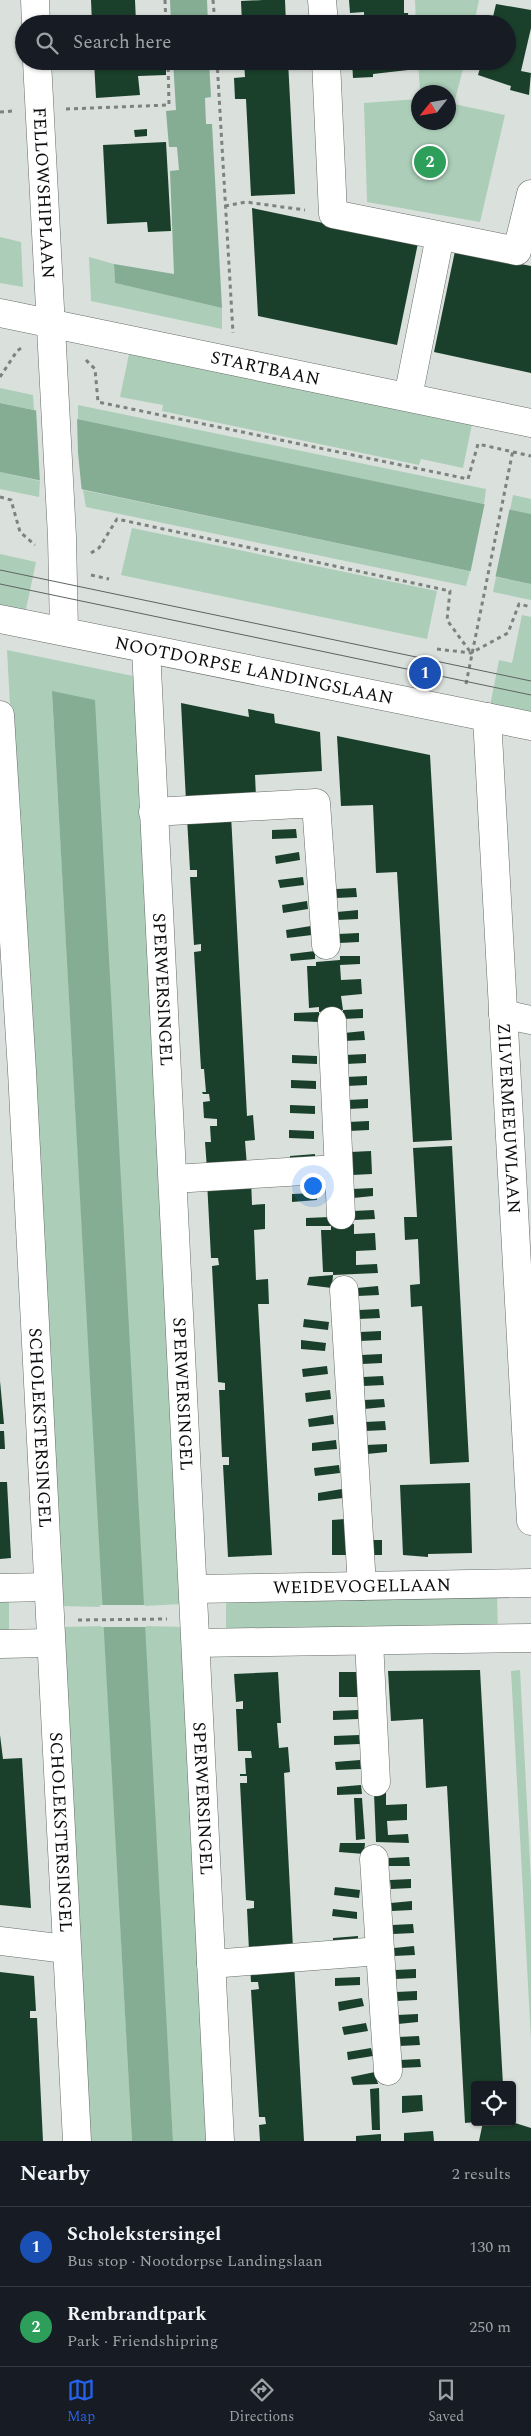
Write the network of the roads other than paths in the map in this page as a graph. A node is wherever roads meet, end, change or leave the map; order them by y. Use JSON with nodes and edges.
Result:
{"nodes":[{"id":1,"x":34,"y":0,"type":"edge"},
{"id":2,"x":322,"y":0,"type":"edge"},
{"id":3,"x":35,"y":15,"type":"edge"},
{"id":4,"x":323,"y":15,"type":"edge"},
{"id":5,"x":38,"y":70,"type":"edge"},
{"id":6,"x":326,"y":70,"type":"edge"},
{"id":7,"x":531,"y":194,"type":"edge"},
{"id":8,"x":440,"y":236,"type":"junction"},
{"id":9,"x":0,"y":313,"type":"edge"},
{"id":10,"x":51,"y":325,"type":"junction"},
{"id":11,"x":408,"y":397,"type":"junction"},
{"id":12,"x":531,"y":423,"type":"edge"},
{"id":13,"x":0,"y":619,"type":"edge"},
{"id":14,"x":64,"y":631,"type":"junction"},
{"id":15,"x":146,"y":649,"type":"junction"},
{"id":16,"x":0,"y":715,"type":"edge"},
{"id":17,"x":487,"y":717,"type":"junction"},
{"id":18,"x":531,"y":726,"type":"edge"},
{"id":19,"x":153,"y":812,"type":"junction"},
{"id":20,"x":5,"y":913,"type":"edge"},
{"id":21,"x":326,"y":945,"type":"dead end"},
{"id":22,"x":503,"y":1014,"type":"junction"},
{"id":23,"x":531,"y":1020,"type":"edge"},
{"id":24,"x":332,"y":1021,"type":"dead end"},
{"id":25,"x":338,"y":1169,"type":"junction"},
{"id":26,"x":173,"y":1179,"type":"junction"},
{"id":27,"x":341,"y":1216,"type":"dead end"},
{"id":28,"x":524,"y":1263,"type":"edge"},
{"id":29,"x":344,"y":1290,"type":"dead end"},
{"id":30,"x":531,"y":1522,"type":"edge"},
{"id":31,"x":531,"y":1583,"type":"edge"},
{"id":32,"x":362,"y":1586,"type":"junction"},
{"id":33,"x":48,"y":1587,"type":"junction"},
{"id":34,"x":0,"y":1588,"type":"edge"},
{"id":35,"x":193,"y":1589,"type":"junction"},
{"id":36,"x":531,"y":1638,"type":"edge"},
{"id":37,"x":369,"y":1641,"type":"junction"},
{"id":38,"x":50,"y":1643,"type":"junction"},
{"id":39,"x":196,"y":1643,"type":"junction"},
{"id":40,"x":0,"y":1644,"type":"edge"},
{"id":41,"x":376,"y":1782,"type":"dead end"},
{"id":42,"x":374,"y":1859,"type":"dead end"},
{"id":43,"x":0,"y":1941,"type":"edge"},
{"id":44,"x":66,"y":1949,"type":"junction"},
{"id":45,"x":380,"y":1951,"type":"junction"},
{"id":46,"x":211,"y":1964,"type":"junction"},
{"id":47,"x":388,"y":2071,"type":"dead end"},
{"id":48,"x":77,"y":2141,"type":"edge"},
{"id":49,"x":220,"y":2141,"type":"edge"}],
"edges":[{"from":1,"to":3,"type":"street"},
{"from":2,"to":4,"type":"street"},
{"from":5,"to":10,"type":"street","name":"FELLOWSHIPLAAN"},
{"from":6,"to":8,"type":"street"},
{"from":7,"to":8,"type":"street"},
{"from":8,"to":11,"type":"street"},
{"from":9,"to":10,"type":"street","name":"STARTBAAN"},
{"from":10,"to":11,"type":"street","name":"STARTBAAN"},
{"from":10,"to":14,"type":"street"},
{"from":11,"to":12,"type":"street","name":"STARTBAAN"},
{"from":13,"to":14,"type":"street","name":"NOOTDORPSE LANDINGSLAAN"},
{"from":14,"to":15,"type":"street","name":"NOOTDORPSE LANDINGSLAAN"},
{"from":15,"to":17,"type":"street","name":"NOOTDORPSE LANDINGSLAAN"},
{"from":15,"to":19,"type":"street","name":"SPERWERSINGEL"},
{"from":16,"to":20,"type":"street","name":"SCHOLEKSTERSINGEL"},
{"from":17,"to":18,"type":"street","name":"NOOTDORPSE LANDINGSLAAN"},
{"from":17,"to":22,"type":"street","name":"ZILVERMEEUWLAAN"},
{"from":19,"to":21,"type":"street"},
{"from":19,"to":26,"type":"street","name":"SPERWERSINGEL"},
{"from":20,"to":33,"type":"street","name":"SCHOLEKSTERSINGEL"},
{"from":22,"to":23,"type":"street"},
{"from":22,"to":28,"type":"street","name":"ZILVERMEEUWLAAN"},
{"from":24,"to":25,"type":"street"},
{"from":25,"to":26,"type":"street"},
{"from":25,"to":27,"type":"street"},
{"from":26,"to":35,"type":"street","name":"SPERWERSINGEL"},
{"from":28,"to":30,"type":"street","name":"ZILVERMEEUWLAAN"},
{"from":29,"to":32,"type":"street"},
{"from":31,"to":32,"type":"street","name":"WEIDEVOGELLAAN"},
{"from":32,"to":35,"type":"street","name":"WEIDEVOGELLAAN"},
{"from":33,"to":34,"type":"street"},
{"from":33,"to":38,"type":"street","name":"SCHOLEKSTERSINGEL"},
{"from":35,"to":39,"type":"street","name":"SPERWERSINGEL"},
{"from":36,"to":37,"type":"street"},
{"from":37,"to":39,"type":"street"},
{"from":37,"to":41,"type":"street"},
{"from":38,"to":40,"type":"street"},
{"from":38,"to":44,"type":"street","name":"SCHOLEKSTERSINGEL"},
{"from":39,"to":46,"type":"street","name":"SPERWERSINGEL"},
{"from":42,"to":45,"type":"street"},
{"from":43,"to":44,"type":"street"},
{"from":44,"to":48,"type":"street","name":"SCHOLEKSTERSINGEL"},
{"from":45,"to":46,"type":"street"},
{"from":45,"to":47,"type":"street"},
{"from":46,"to":49,"type":"street","name":"SPERWERSINGEL"}]}
